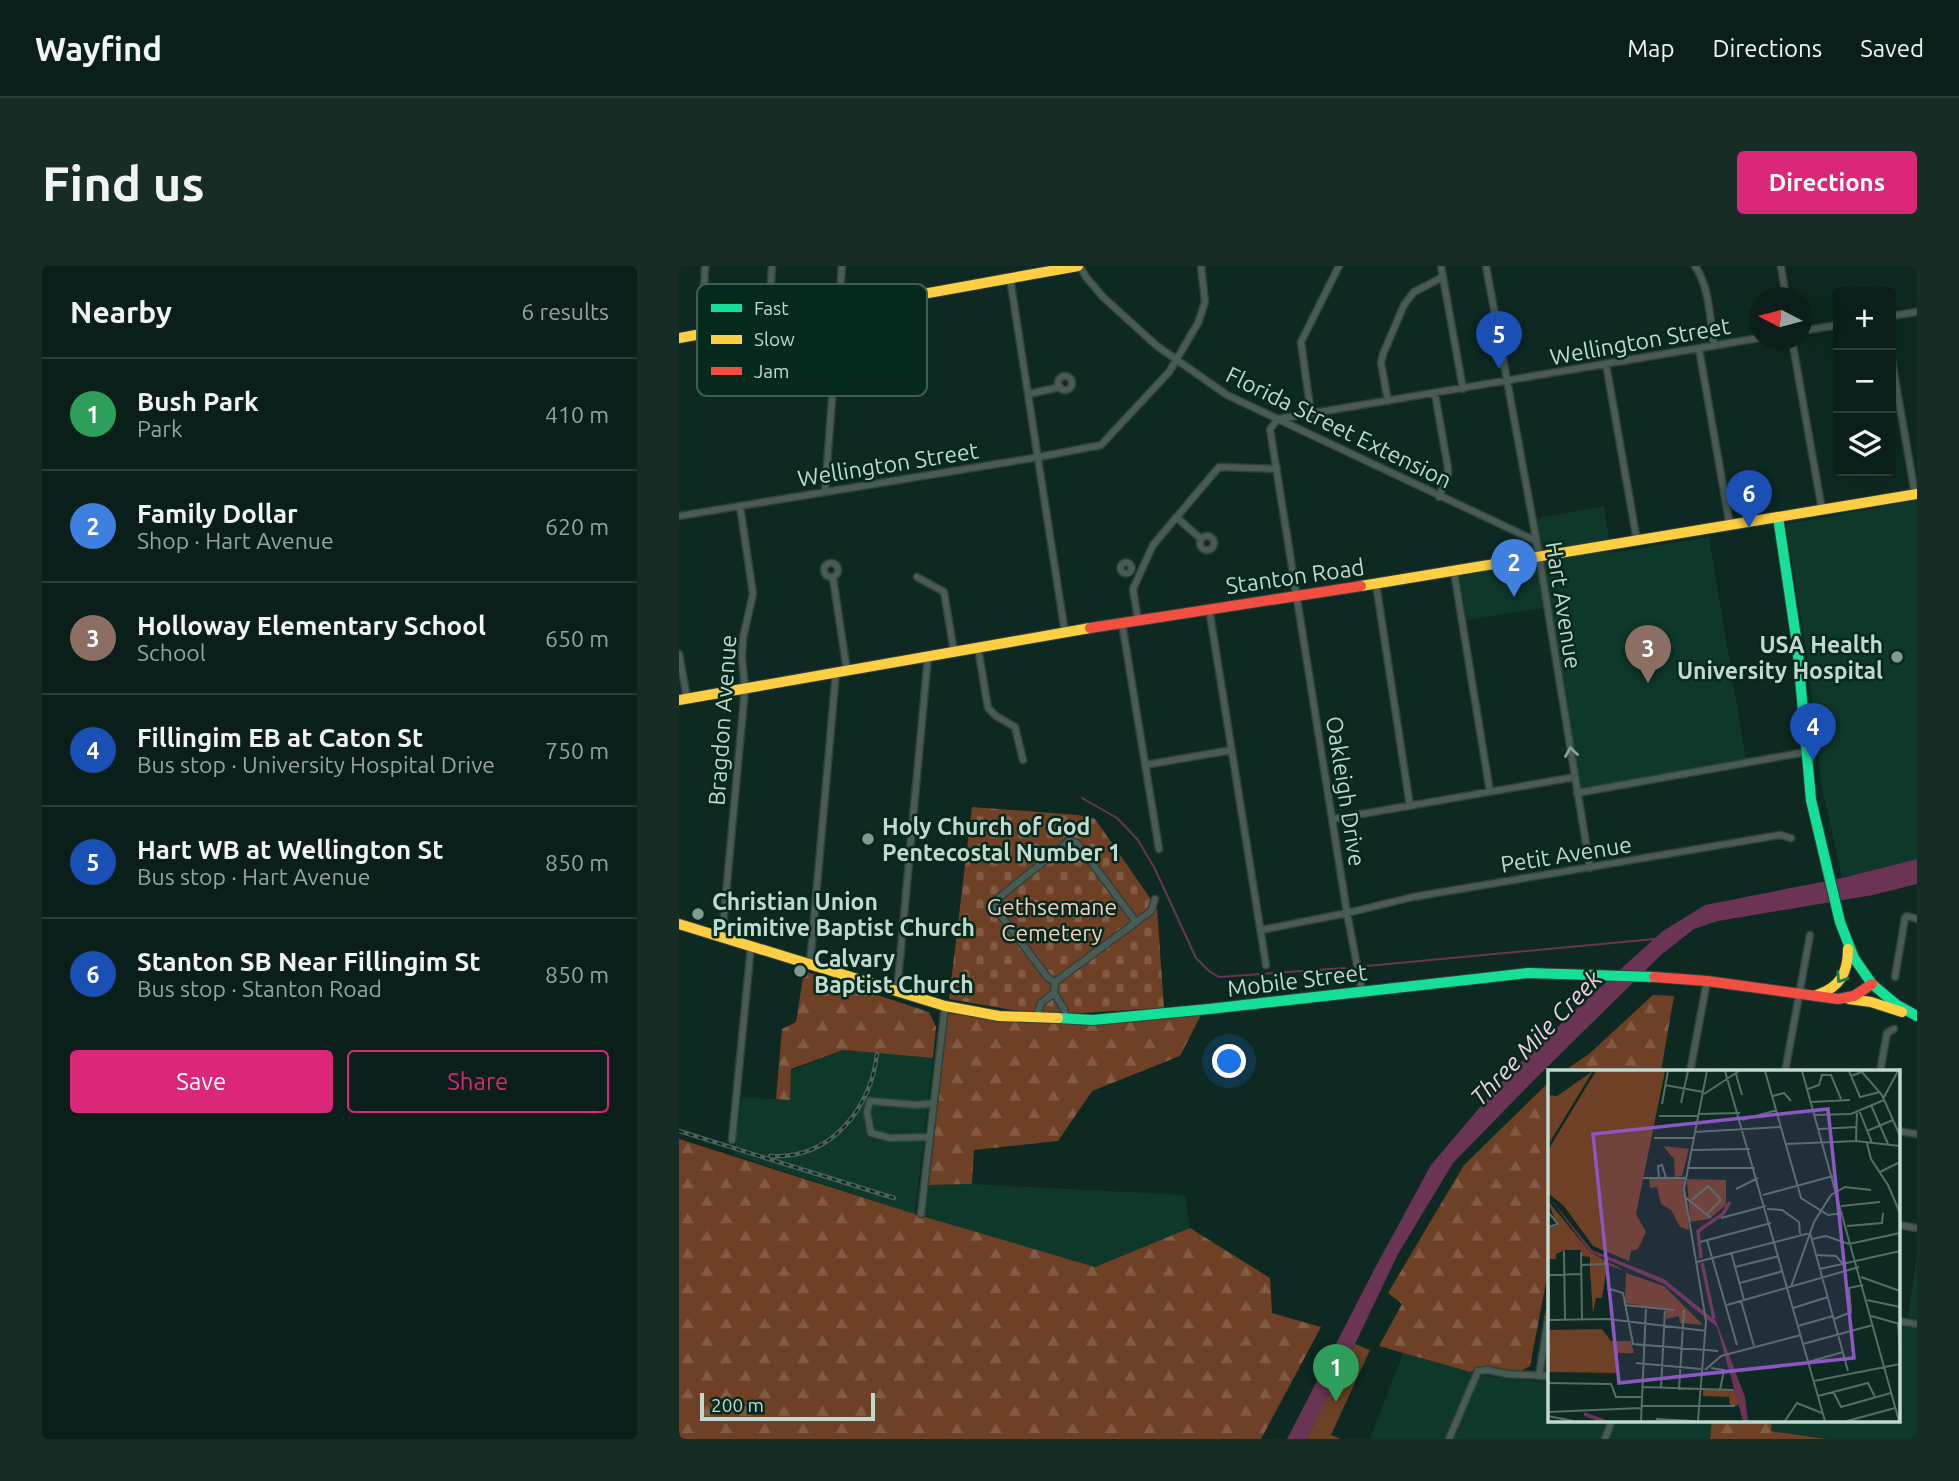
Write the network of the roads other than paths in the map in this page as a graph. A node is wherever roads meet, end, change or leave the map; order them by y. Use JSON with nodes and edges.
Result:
{"nodes":[{"id":1,"x":705,"y":266,"type":"edge"},
{"id":2,"x":772,"y":266,"type":"edge"},
{"id":3,"x":842,"y":266,"type":"edge"},
{"id":4,"x":1079,"y":266,"type":"edge"},
{"id":5,"x":1201,"y":266,"type":"edge"},
{"id":6,"x":1339,"y":266,"type":"edge"},
{"id":7,"x":1441,"y":266,"type":"edge"},
{"id":8,"x":1486,"y":266,"type":"edge"},
{"id":9,"x":1695,"y":266,"type":"edge"},
{"id":10,"x":1781,"y":266,"type":"edge"},
{"id":11,"x":1443,"y":277,"type":"junction"},
{"id":12,"x":1010,"y":278,"type":"junction"},
{"id":13,"x":704,"y":284,"type":"edge"},
{"id":14,"x":771,"y":284,"type":"edge"},
{"id":15,"x":841,"y":284,"type":"edge"},
{"id":16,"x":1784,"y":287,"type":"edge"},
{"id":17,"x":927,"y":293,"type":"edge"},
{"id":18,"x":1917,"y":312,"type":"edge"},
{"id":19,"x":1896,"y":315,"type":"edge"},
{"id":20,"x":1833,"y":326,"type":"edge"},
{"id":21,"x":1812,"y":329,"type":"edge"},
{"id":22,"x":697,"y":335,"type":"edge"},
{"id":23,"x":679,"y":338,"type":"edge"},
{"id":24,"x":1749,"y":340,"type":"edge"},
{"id":25,"x":1714,"y":346,"type":"junction"},
{"id":26,"x":1699,"y":349,"type":"junction"},
{"id":27,"x":1794,"y":350,"type":"edge"},
{"id":28,"x":1176,"y":360,"type":"junction"},
{"id":29,"x":1606,"y":364,"type":"junction"},
{"id":30,"x":1506,"y":381,"type":"junction"},
{"id":31,"x":1896,"y":383,"type":"edge"},
{"id":32,"x":1060,"y":387,"type":"dead end"},
{"id":33,"x":1463,"y":389,"type":"junction"},
{"id":34,"x":1029,"y":394,"type":"junction"},
{"id":35,"x":1436,"y":394,"type":"junction"},
{"id":36,"x":833,"y":396,"type":"edge"},
{"id":37,"x":1388,"y":401,"type":"junction"},
{"id":38,"x":1311,"y":414,"type":"junction"},
{"id":39,"x":1278,"y":419,"type":"junction"},
{"id":40,"x":1039,"y":457,"type":"junction"},
{"id":41,"x":1277,"y":469,"type":"junction"},
{"id":42,"x":825,"y":492,"type":"junction"},
{"id":43,"x":1916,"y":494,"type":"edge"},
{"id":44,"x":1439,"y":497,"type":"junction"},
{"id":45,"x":740,"y":506,"type":"junction"},
{"id":46,"x":1822,"y":510,"type":"junction"},
{"id":47,"x":679,"y":516,"type":"edge"},
{"id":48,"x":1176,"y":517,"type":"junction"},
{"id":49,"x":1778,"y":517,"type":"junction"},
{"id":50,"x":1730,"y":526,"type":"junction"},
{"id":51,"x":1201,"y":539,"type":"dead end"},
{"id":52,"x":1536,"y":541,"type":"junction"},
{"id":53,"x":1637,"y":541,"type":"junction"},
{"id":54,"x":1539,"y":558,"type":"junction"},
{"id":55,"x":1454,"y":572,"type":"junction"},
{"id":56,"x":1128,"y":573,"type":"dead end"},
{"id":57,"x":917,"y":577,"type":"dead end"},
{"id":58,"x":833,"y":578,"type":"dead end"},
{"id":59,"x":1376,"y":584,"type":"junction"},
{"id":60,"x":1133,"y":590,"type":"junction"},
{"id":61,"x":1297,"y":595,"type":"junction"},
{"id":62,"x":1209,"y":608,"type":"junction"},
{"id":63,"x":1138,"y":620,"type":"junction"},
{"id":64,"x":1122,"y":623,"type":"junction"},
{"id":65,"x":1065,"y":633,"type":"junction"},
{"id":66,"x":978,"y":648,"type":"junction"},
{"id":67,"x":954,"y":652,"type":"junction"},
{"id":68,"x":679,"y":654,"type":"edge"},
{"id":69,"x":928,"y":656,"type":"junction"},
{"id":70,"x":841,"y":671,"type":"junction"},
{"id":71,"x":745,"y":688,"type":"junction"},
{"id":72,"x":683,"y":699,"type":"edge"},
{"id":73,"x":1232,"y":750,"type":"junction"},
{"id":74,"x":1806,"y":752,"type":"junction"},
{"id":75,"x":1023,"y":760,"type":"dead end"},
{"id":76,"x":1145,"y":765,"type":"junction"},
{"id":77,"x":1575,"y":777,"type":"junction"},
{"id":78,"x":1490,"y":792,"type":"junction"},
{"id":79,"x":1577,"y":793,"type":"junction"},
{"id":80,"x":1410,"y":806,"type":"junction"},
{"id":81,"x":1333,"y":819,"type":"junction"},
{"id":82,"x":1791,"y":838,"type":"dead end"},
{"id":83,"x":1159,"y":849,"type":"dead end"},
{"id":84,"x":1590,"y":868,"type":"junction"},
{"id":85,"x":1155,"y":900,"type":"dead end"},
{"id":86,"x":1347,"y":913,"type":"junction"},
{"id":87,"x":1917,"y":919,"type":"edge"},
{"id":88,"x":1136,"y":922,"type":"junction"},
{"id":89,"x":679,"y":924,"type":"edge"},
{"id":90,"x":1261,"y":930,"type":"junction"},
{"id":91,"x":1810,"y":935,"type":"dead end"},
{"id":92,"x":722,"y":937,"type":"junction"},
{"id":93,"x":1848,"y":945,"type":"junction"},
{"id":94,"x":751,"y":946,"type":"junction"},
{"id":95,"x":810,"y":964,"type":"junction"},
{"id":96,"x":1266,"y":965,"type":"dead end"},
{"id":97,"x":1895,"y":977,"type":"dead end"},
{"id":98,"x":1707,"y":981,"type":"junction"},
{"id":99,"x":1055,"y":982,"type":"junction"},
{"id":100,"x":1872,"y":984,"type":"junction"},
{"id":101,"x":897,"y":991,"type":"junction"},
{"id":102,"x":1362,"y":991,"type":"junction"},
{"id":103,"x":1054,"y":993,"type":"junction"},
{"id":104,"x":1799,"y":993,"type":"junction"},
{"id":105,"x":1813,"y":996,"type":"junction"},
{"id":106,"x":1845,"y":999,"type":"junction"},
{"id":107,"x":945,"y":1006,"type":"junction"},
{"id":108,"x":1913,"y":1015,"type":"edge"},
{"id":109,"x":1036,"y":1018,"type":"junction"},
{"id":110,"x":1066,"y":1019,"type":"junction"},
{"id":111,"x":1894,"y":1029,"type":"dead end"},
{"id":112,"x":1690,"y":1070,"type":"edge"},
{"id":113,"x":1785,"y":1070,"type":"edge"},
{"id":114,"x":1880,"y":1070,"type":"edge"},
{"id":115,"x":934,"y":1103,"type":"junction"},
{"id":116,"x":1899,"y":1131,"type":"edge"},
{"id":117,"x":1917,"y":1134,"type":"edge"},
{"id":118,"x":930,"y":1137,"type":"junction"},
{"id":119,"x":732,"y":1140,"type":"dead end"},
{"id":120,"x":921,"y":1214,"type":"dead end"},
{"id":121,"x":1899,"y":1225,"type":"edge"},
{"id":122,"x":1917,"y":1228,"type":"edge"},
{"id":123,"x":1548,"y":1320,"type":"edge"},
{"id":124,"x":1899,"y":1321,"type":"edge"},
{"id":125,"x":1917,"y":1324,"type":"edge"},
{"id":126,"x":1539,"y":1376,"type":"junction"},
{"id":127,"x":1548,"y":1376,"type":"edge"},
{"id":128,"x":1611,"y":1422,"type":"edge"},
{"id":129,"x":1449,"y":1439,"type":"edge"},
{"id":130,"x":1605,"y":1439,"type":"edge"}],
"edges":[{"from":1,"to":13,"type":"street"},
{"from":2,"to":14,"type":"street"},
{"from":3,"to":15,"type":"street"},
{"from":4,"to":12,"type":"street"},
{"from":4,"to":28,"type":"street","name":"Florida Street Extension"},
{"from":5,"to":28,"type":"street"},
{"from":6,"to":38,"type":"street"},
{"from":7,"to":11,"type":"street"},
{"from":8,"to":30,"type":"street","name":"Hart Avenue"},
{"from":9,"to":25,"type":"street"},
{"from":10,"to":16,"type":"street"},
{"from":11,"to":33,"type":"street"},
{"from":11,"to":37,"type":"street"},
{"from":12,"to":17,"type":"street"},
{"from":12,"to":34,"type":"street"},
{"from":18,"to":19,"type":"street"},
{"from":20,"to":21,"type":"street"},
{"from":22,"to":23,"type":"street"},
{"from":24,"to":25,"type":"street","name":"Wellington Street"},
{"from":25,"to":26,"type":"street","name":"Wellington Street"},
{"from":26,"to":29,"type":"street","name":"Wellington Street"},
{"from":26,"to":50,"type":"street"},
{"from":27,"to":46,"type":"street"},
{"from":28,"to":39,"type":"street","name":"Florida Street Extension"},
{"from":28,"to":40,"type":"street","name":"Wellington Street"},
{"from":29,"to":30,"type":"street","name":"Wellington Street"},
{"from":29,"to":53,"type":"street"},
{"from":30,"to":33,"type":"street","name":"Wellington Street"},
{"from":30,"to":52,"type":"street","name":"Hart Avenue"},
{"from":31,"to":43,"type":"street"},
{"from":32,"to":34,"type":"street"},
{"from":33,"to":35,"type":"street","name":"Wellington Street"},
{"from":34,"to":40,"type":"street"},
{"from":35,"to":37,"type":"street","name":"Wellington Street"},
{"from":35,"to":44,"type":"street"},
{"from":36,"to":42,"type":"street"},
{"from":37,"to":38,"type":"street","name":"Wellington Street"},
{"from":38,"to":39,"type":"street","name":"Wellington Street"},
{"from":39,"to":41,"type":"street","name":"Oakleigh Drive"},
{"from":39,"to":44,"type":"street","name":"Florida Street Extension"},
{"from":40,"to":42,"type":"street","name":"Wellington Street"},
{"from":40,"to":65,"type":"street"},
{"from":41,"to":48,"type":"street"},
{"from":41,"to":61,"type":"street","name":"Oakleigh Drive"},
{"from":42,"to":45,"type":"street","name":"Wellington Street"},
{"from":43,"to":46,"type":"street","name":"Stanton Road"},
{"from":44,"to":52,"type":"street","name":"Florida Street Extension"},
{"from":45,"to":47,"type":"street","name":"Wellington Street"},
{"from":45,"to":71,"type":"street","name":"Bragdon Avenue"},
{"from":46,"to":49,"type":"street","name":"Stanton Road"},
{"from":48,"to":51,"type":"street"},
{"from":48,"to":60,"type":"street"},
{"from":49,"to":50,"type":"street","name":"Stanton Road"},
{"from":49,"to":74,"type":"street"},
{"from":50,"to":53,"type":"street","name":"Stanton Road"},
{"from":52,"to":54,"type":"street","name":"Hart Avenue"},
{"from":53,"to":54,"type":"street","name":"Stanton Road"},
{"from":54,"to":55,"type":"street","name":"Stanton Road"},
{"from":77,"to":54,"type":"street","name":"Hart Avenue","one_way":true},
{"from":55,"to":59,"type":"street","name":"Stanton Road"},
{"from":55,"to":78,"type":"street"},
{"from":56,"to":60,"type":"street"},
{"from":57,"to":67,"type":"street"},
{"from":58,"to":70,"type":"street"},
{"from":59,"to":61,"type":"street","name":"Stanton Road"},
{"from":59,"to":80,"type":"street"},
{"from":60,"to":63,"type":"street"},
{"from":61,"to":62,"type":"street","name":"Stanton Road"},
{"from":61,"to":81,"type":"street","name":"Oakleigh Drive"},
{"from":62,"to":63,"type":"street","name":"Stanton Road"},
{"from":62,"to":73,"type":"street"},
{"from":63,"to":64,"type":"street","name":"Stanton Road"},
{"from":64,"to":65,"type":"street","name":"Stanton Road"},
{"from":64,"to":76,"type":"street"},
{"from":65,"to":66,"type":"street","name":"Stanton Road"},
{"from":66,"to":67,"type":"street","name":"Stanton Road"},
{"from":66,"to":75,"type":"street"},
{"from":67,"to":69,"type":"street","name":"Stanton Road"},
{"from":68,"to":72,"type":"street"},
{"from":69,"to":70,"type":"street","name":"Stanton Road"},
{"from":69,"to":101,"type":"street"},
{"from":70,"to":71,"type":"street","name":"Stanton Road"},
{"from":70,"to":95,"type":"street"},
{"from":71,"to":72,"type":"street","name":"Stanton Road"},
{"from":71,"to":92,"type":"street","name":"Bragdon Avenue"},
{"from":73,"to":76,"type":"street"},
{"from":73,"to":90,"type":"street"},
{"from":74,"to":79,"type":"street"},
{"from":74,"to":93,"type":"street"},
{"from":76,"to":83,"type":"street"},
{"from":77,"to":78,"type":"street"},
{"from":77,"to":79,"type":"street","name":"Hart Avenue"},
{"from":78,"to":80,"type":"street"},
{"from":79,"to":84,"type":"street","name":"Hart Avenue"},
{"from":80,"to":81,"type":"street"},
{"from":81,"to":86,"type":"street","name":"Oakleigh Drive"},
{"from":82,"to":84,"type":"street","name":"Petit Avenue"},
{"from":84,"to":86,"type":"street","name":"Petit Avenue"},
{"from":85,"to":88,"type":"street"},
{"from":86,"to":90,"type":"street","name":"Petit Avenue"},
{"from":86,"to":102,"type":"street","name":"Oakleigh Drive"},
{"from":87,"to":97,"type":"street"},
{"from":88,"to":99,"type":"street"},
{"from":88,"to":99,"type":"street"},
{"from":89,"to":92,"type":"street","name":"Mobile Street"},
{"from":90,"to":96,"type":"street"},
{"from":91,"to":104,"type":"street"},
{"from":92,"to":94,"type":"street","name":"Mobile Street"},
{"from":93,"to":100,"type":"street"},
{"from":93,"to":105,"type":"street","one_way":true},
{"from":94,"to":95,"type":"street","name":"Mobile Street"},
{"from":94,"to":119,"type":"street"},
{"from":95,"to":101,"type":"street","name":"Mobile Street"},
{"from":98,"to":102,"type":"street","name":"Mobile Street"},
{"from":98,"to":104,"type":"street","name":"Mobile Street"},
{"from":98,"to":112,"type":"street"},
{"from":99,"to":103,"type":"street"},
{"from":100,"to":106,"type":"street"},
{"from":100,"to":108,"type":"street"},
{"from":101,"to":107,"type":"street","name":"Mobile Street"},
{"from":102,"to":110,"type":"street","name":"Mobile Street"},
{"from":103,"to":109,"type":"street"},
{"from":103,"to":110,"type":"street"},
{"from":104,"to":105,"type":"street","name":"Mobile Street"},
{"from":104,"to":113,"type":"street"},
{"from":105,"to":106,"type":"street","name":"Mobile Street"},
{"from":106,"to":108,"type":"street","name":"Mobile Street"},
{"from":107,"to":109,"type":"street","name":"Mobile Street"},
{"from":107,"to":115,"type":"street"},
{"from":109,"to":110,"type":"street","name":"Mobile Street"},
{"from":111,"to":114,"type":"street"},
{"from":115,"to":118,"type":"street"},
{"from":115,"to":118,"type":"street"},
{"from":116,"to":117,"type":"street"},
{"from":118,"to":120,"type":"street"},
{"from":121,"to":122,"type":"street"},
{"from":123,"to":126,"type":"street"},
{"from":124,"to":125,"type":"street"},
{"from":126,"to":127,"type":"street"},
{"from":126,"to":129,"type":"street"},
{"from":128,"to":130,"type":"street"}]}
